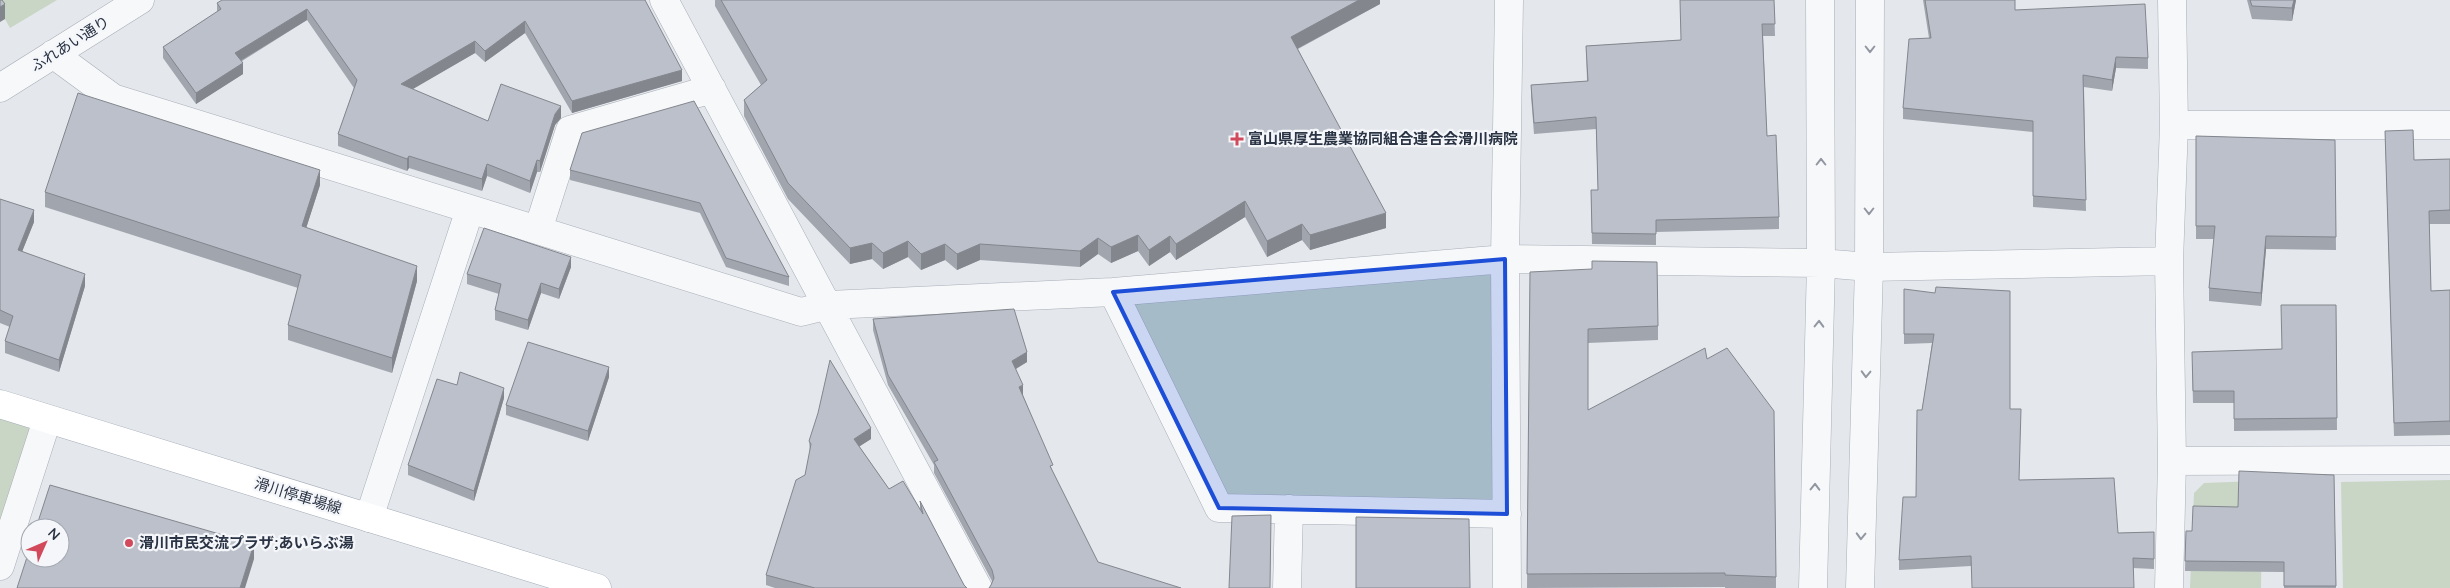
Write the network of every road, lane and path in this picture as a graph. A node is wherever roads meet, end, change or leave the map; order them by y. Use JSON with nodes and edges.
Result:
{"nodes":[{"id":1,"x":140,"y":0,"type":"edge"},
{"id":2,"x":664,"y":0,"type":"edge"},
{"id":3,"x":1510,"y":0,"type":"edge"},
{"id":4,"x":1820,"y":0,"type":"edge"},
{"id":5,"x":1870,"y":0,"type":"edge"},
{"id":6,"x":2172,"y":0,"type":"edge"},
{"id":7,"x":54,"y":54,"type":"junction"},
{"id":8,"x":0,"y":88,"type":"edge"},
{"id":9,"x":712,"y":89,"type":"junction"},
{"id":10,"x":2450,"y":124,"type":"edge"},
{"id":11,"x":2174,"y":125,"type":"junction"},
{"id":12,"x":470,"y":209,"type":"junction"},
{"id":13,"x":538,"y":230,"type":"junction"},
{"id":14,"x":1505,"y":259,"type":"junction"},
{"id":15,"x":2169,"y":261,"type":"junction"},
{"id":16,"x":1820,"y":263,"type":"junction"},
{"id":17,"x":1869,"y":268,"type":"junction"},
{"id":18,"x":1113,"y":292,"type":"junction"},
{"id":19,"x":828,"y":306,"type":"junction"},
{"id":20,"x":0,"y":404,"type":"edge"},
{"id":21,"x":47,"y":420,"type":"junction"},
{"id":22,"x":2450,"y":460,"type":"edge"},
{"id":23,"x":2172,"y":461,"type":"junction"},
{"id":24,"x":1289,"y":509,"type":"junction"},
{"id":25,"x":1507,"y":514,"type":"junction"},
{"id":26,"x":369,"y":518,"type":"junction"},
{"id":27,"x":0,"y":566,"type":"edge"},
{"id":28,"x":597,"y":588,"type":"edge"},
{"id":29,"x":978,"y":588,"type":"edge"},
{"id":30,"x":1287,"y":588,"type":"edge"},
{"id":31,"x":1507,"y":588,"type":"edge"},
{"id":32,"x":1813,"y":588,"type":"edge"},
{"id":33,"x":1860,"y":588,"type":"edge"},
{"id":34,"x":2169,"y":588,"type":"edge"}],
"edges":[{"from":1,"to":7,"type":"street","name":"ふれあい通り"},
{"from":2,"to":9,"type":"street"},
{"from":3,"to":14,"type":"street"},
{"from":16,"to":4,"type":"street","one_way":true},
{"from":5,"to":17,"type":"street","one_way":true},
{"from":6,"to":11,"type":"street"},
{"from":7,"to":8,"type":"street","name":"ふれあい通り"},
{"from":7,"to":12,"type":"street"},
{"from":9,"to":13,"type":"street"},
{"from":9,"to":19,"type":"street"},
{"from":10,"to":11,"type":"street"},
{"from":11,"to":15,"type":"street"},
{"from":12,"to":13,"type":"street"},
{"from":12,"to":26,"type":"street"},
{"from":13,"to":19,"type":"street"},
{"from":14,"to":16,"type":"street"},
{"from":14,"to":18,"type":"street"},
{"from":14,"to":25,"type":"street"},
{"from":15,"to":17,"type":"street"},
{"from":15,"to":23,"type":"street"},
{"from":16,"to":17,"type":"street"},
{"from":32,"to":16,"type":"street","one_way":true},
{"from":17,"to":33,"type":"street","one_way":true},
{"from":18,"to":19,"type":"street"},
{"from":18,"to":24,"type":"street"},
{"from":19,"to":29,"type":"street"},
{"from":20,"to":21,"type":"main road","name":"滑川停車場線"},
{"from":21,"to":26,"type":"main road","name":"滑川停車場線"},
{"from":21,"to":27,"type":"street"},
{"from":22,"to":23,"type":"street"},
{"from":23,"to":34,"type":"street"},
{"from":24,"to":25,"type":"street"},
{"from":24,"to":30,"type":"street"},
{"from":25,"to":31,"type":"street"},
{"from":26,"to":28,"type":"main road","name":"滑川停車場線"}]}
